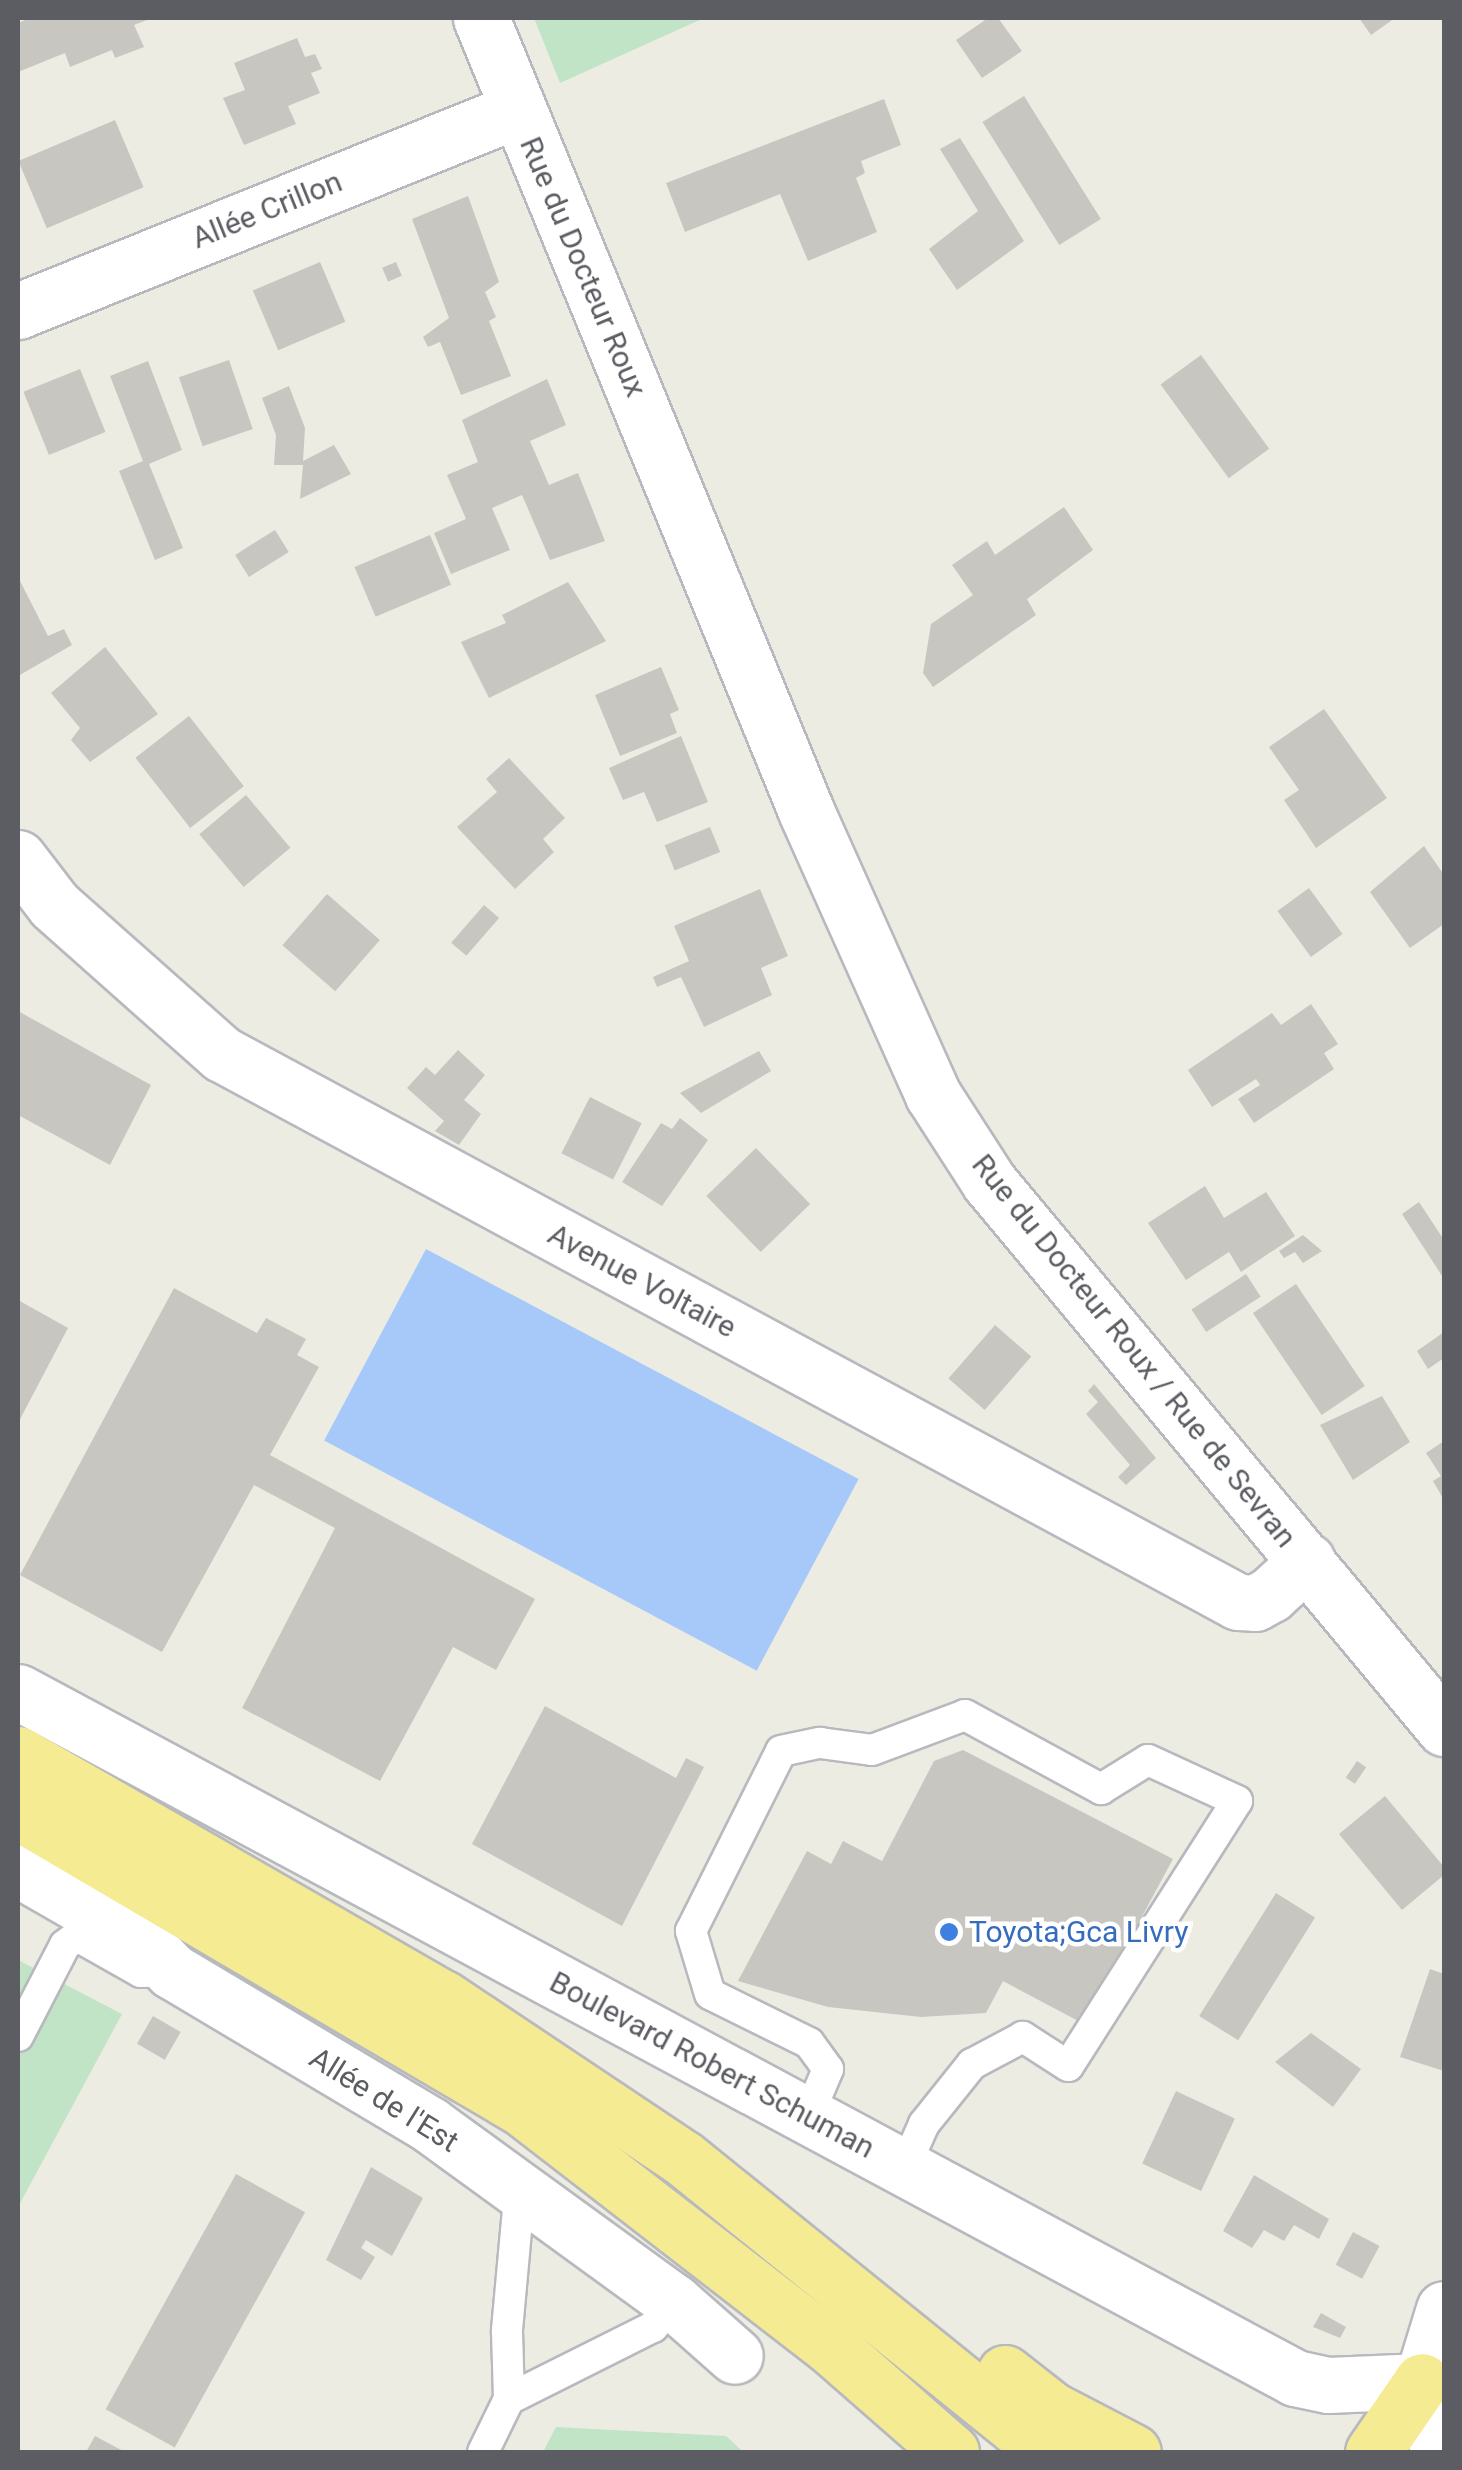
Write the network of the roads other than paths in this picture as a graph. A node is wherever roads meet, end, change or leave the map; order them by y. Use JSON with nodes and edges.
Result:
{"nodes":[{"id":1,"x":481,"y":18,"type":"edge"},
{"id":2,"x":517,"y":110,"type":"junction"},
{"id":3,"x":18,"y":311,"type":"edge"},
{"id":4,"x":686,"y":516,"type":"joint"},
{"id":5,"x":18,"y":858,"type":"edge"},
{"id":6,"x":1307,"y":1560,"type":"junction"},
{"id":7,"x":18,"y":1692,"type":"edge"},
{"id":8,"x":1444,"y":1728,"type":"edge"},
{"id":9,"x":18,"y":1754,"type":"edge"},
{"id":10,"x":18,"y":1812,"type":"edge"},
{"id":11,"x":18,"y":1869,"type":"edge"},
{"id":12,"x":172,"y":1971,"type":"junction"},
{"id":13,"x":18,"y":2036,"type":"edge"},
{"id":14,"x":808,"y":2116,"type":"junction"},
{"id":15,"x":904,"y":2168,"type":"junction"},
{"id":16,"x":520,"y":2188,"type":"junction"},
{"id":17,"x":845,"y":2288,"type":"junction"},
{"id":18,"x":674,"y":2302,"type":"junction"},
{"id":19,"x":1444,"y":2309,"type":"edge"},
{"id":20,"x":735,"y":2356,"type":"dead end"},
{"id":21,"x":1422,"y":2381,"type":"junction"},
{"id":22,"x":510,"y":2400,"type":"junction"},
{"id":23,"x":1444,"y":2448,"type":"edge"},
{"id":24,"x":483,"y":2452,"type":"edge"},
{"id":25,"x":952,"y":2452,"type":"edge"},
{"id":26,"x":1047,"y":2452,"type":"edge"},
{"id":27,"x":1133,"y":2452,"type":"edge"},
{"id":28,"x":1373,"y":2452,"type":"edge"}],
"edges":[{"from":1,"to":2,"type":"street","name":"Rue du Docteur Roux"},
{"from":2,"to":3,"type":"street","name":"Allée Crillon"},
{"from":2,"to":4,"type":"street","name":"Rue du Docteur Roux"},
{"from":4,"to":6,"type":"street","name":"Rue du Docteur Roux / Rue de Sevran"},
{"from":5,"to":6,"type":"street","name":"Avenue Voltaire"},
{"from":6,"to":8,"type":"street","name":"Rue du Docteur Roux / Rue de Sevran"},
{"from":7,"to":14,"type":"street","name":"Boulevard Robert Schuman"},
{"from":9,"to":17,"type":"highway"},
{"from":10,"to":25,"type":"highway"},
{"from":11,"to":12,"type":"street","name":"Allée de l'Est"},
{"from":12,"to":13,"type":"lane"},
{"from":12,"to":16,"type":"street","name":"Allée de l'Est"},
{"from":14,"to":15,"type":"street","name":"Boulevard Robert Schuman"},
{"from":14,"to":15,"type":"lane"},
{"from":15,"to":21,"type":"street","name":"Boulevard Robert Schuman"},
{"from":16,"to":18,"type":"street","name":"Allée de l'Est"},
{"from":16,"to":22,"type":"lane"},
{"from":17,"to":26,"type":"highway"},
{"from":17,"to":27,"type":"highway"},
{"from":18,"to":20,"type":"street","name":"Allée de l'Est"},
{"from":18,"to":22,"type":"lane"},
{"from":19,"to":21,"type":"street"},
{"from":21,"to":23,"type":"street"},
{"from":21,"to":28,"type":"highway"},
{"from":22,"to":24,"type":"lane"}]}
